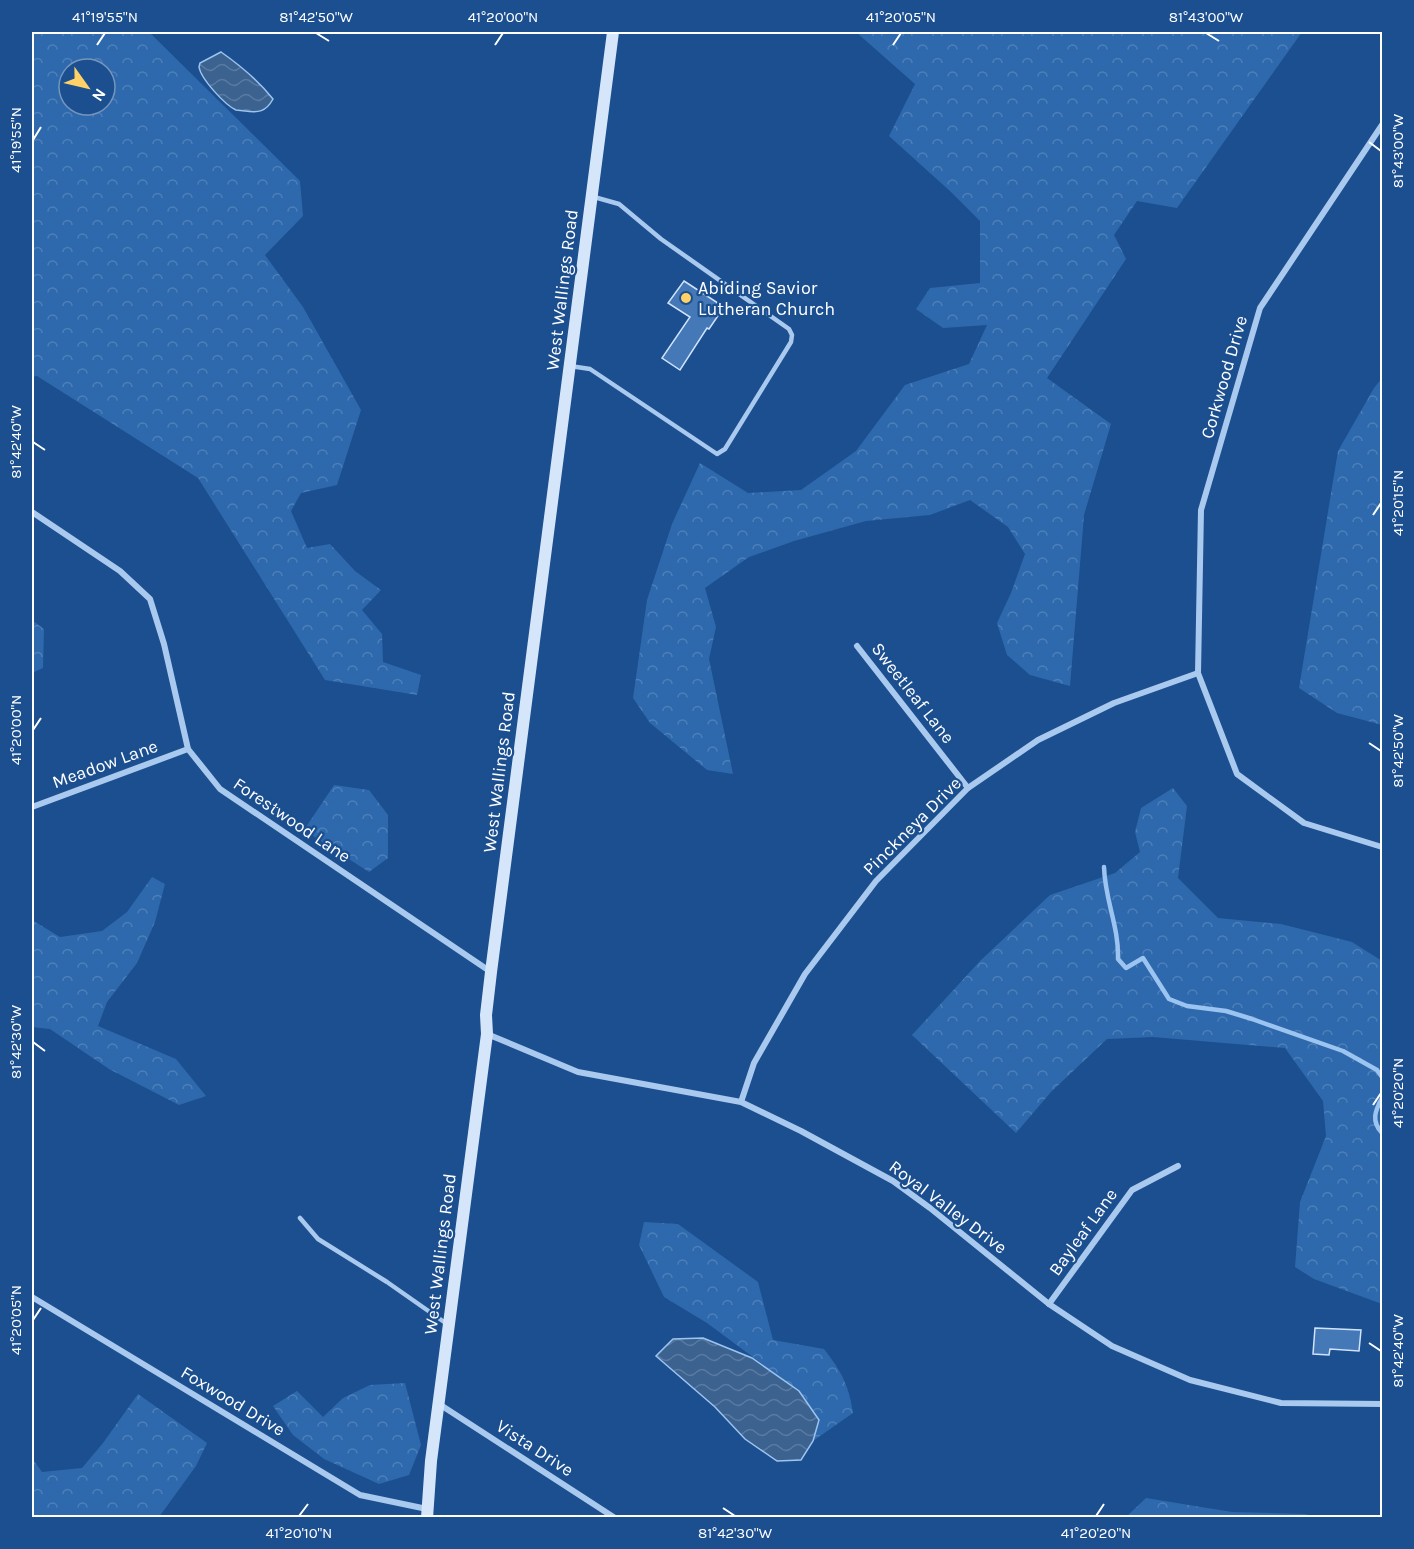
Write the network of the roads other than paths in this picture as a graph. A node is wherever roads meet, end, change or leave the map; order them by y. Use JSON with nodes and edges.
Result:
{"nodes":[{"id":1,"x":614,"y":32,"type":"edge"},
{"id":2,"x":1383,"y":125,"type":"edge"},
{"id":3,"x":592,"y":197,"type":"junction"},
{"id":4,"x":570,"y":366,"type":"junction"},
{"id":5,"x":32,"y":512,"type":"edge"},
{"id":6,"x":857,"y":646,"type":"dead end"},
{"id":7,"x":1198,"y":673,"type":"junction"},
{"id":8,"x":188,"y":749,"type":"junction"},
{"id":9,"x":968,"y":788,"type":"junction"},
{"id":10,"x":32,"y":807,"type":"edge"},
{"id":11,"x":1383,"y":847,"type":"edge"},
{"id":12,"x":491,"y":972,"type":"junction"},
{"id":13,"x":487,"y":1034,"type":"junction"},
{"id":14,"x":741,"y":1102,"type":"junction"},
{"id":15,"x":1178,"y":1167,"type":"dead end"},
{"id":16,"x":300,"y":1218,"type":"dead end"},
{"id":17,"x":32,"y":1297,"type":"edge"},
{"id":18,"x":1049,"y":1304,"type":"junction"},
{"id":19,"x":449,"y":1326,"type":"junction"},
{"id":20,"x":439,"y":1404,"type":"junction"},
{"id":21,"x":1383,"y":1404,"type":"edge"},
{"id":22,"x":427,"y":1514,"type":"edge"},
{"id":23,"x":615,"y":1518,"type":"edge"}],
"edges":[{"from":1,"to":3,"type":"street","name":"West Wallings Road"},
{"from":2,"to":7,"type":"street","name":"Corkwood Drive"},
{"from":3,"to":4,"type":"street","name":"West Wallings Road"},
{"from":3,"to":4,"type":"lane"},
{"from":4,"to":12,"type":"street","name":"West Wallings Road"},
{"from":5,"to":8,"type":"street","name":"Forestwood Lane"},
{"from":6,"to":9,"type":"street","name":"Sweetleaf Lane"},
{"from":7,"to":9,"type":"street","name":"Pinckneya Drive"},
{"from":7,"to":11,"type":"street"},
{"from":8,"to":10,"type":"street","name":"Meadow Lane"},
{"from":8,"to":12,"type":"street","name":"Forestwood Lane"},
{"from":9,"to":14,"type":"street","name":"Pinckneya Drive"},
{"from":12,"to":13,"type":"street","name":"West Wallings Road"},
{"from":13,"to":14,"type":"street","name":"Royal Valley Drive"},
{"from":13,"to":19,"type":"street","name":"West Wallings Road"},
{"from":14,"to":18,"type":"street","name":"Royal Valley Drive"},
{"from":15,"to":18,"type":"street","name":"Bayleaf Lane"},
{"from":16,"to":19,"type":"lane"},
{"from":17,"to":22,"type":"street","name":"Foxwood Drive"},
{"from":18,"to":21,"type":"street","name":"Royal Valley Drive"},
{"from":19,"to":20,"type":"street","name":"West Wallings Road"},
{"from":20,"to":22,"type":"street","name":"West Wallings Road"},
{"from":20,"to":23,"type":"street","name":"Vista Drive"}]}
